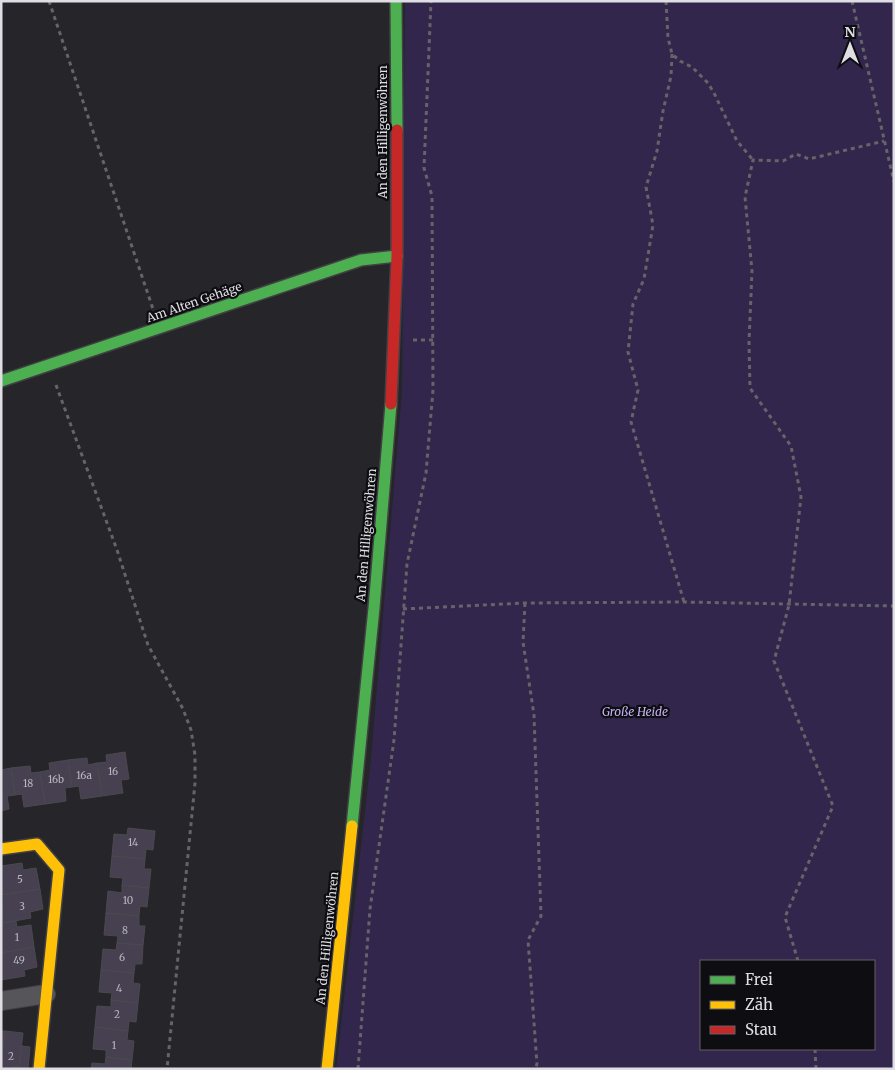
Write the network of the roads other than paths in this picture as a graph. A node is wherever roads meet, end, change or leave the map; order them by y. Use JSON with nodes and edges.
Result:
{"nodes":[{"id":1,"x":396,"y":1,"type":"edge"},
{"id":2,"x":397,"y":256,"type":"junction"},
{"id":3,"x":1,"y":381,"type":"edge"},
{"id":4,"x":1,"y":849,"type":"edge"},
{"id":5,"x":46,"y":994,"type":"junction"},
{"id":6,"x":1,"y":1001,"type":"edge"},
{"id":7,"x":39,"y":1069,"type":"edge"},
{"id":8,"x":327,"y":1069,"type":"edge"}],
"edges":[{"from":1,"to":2,"type":"street","name":"An den Hilligenwöhren"},
{"from":2,"to":3,"type":"street","name":"Am Alten Gehäge"},
{"from":2,"to":8,"type":"street","name":"An den Hilligenwöhren"},
{"from":4,"to":5,"type":"street"},
{"from":5,"to":6,"type":"street"},
{"from":5,"to":7,"type":"street"}]}
